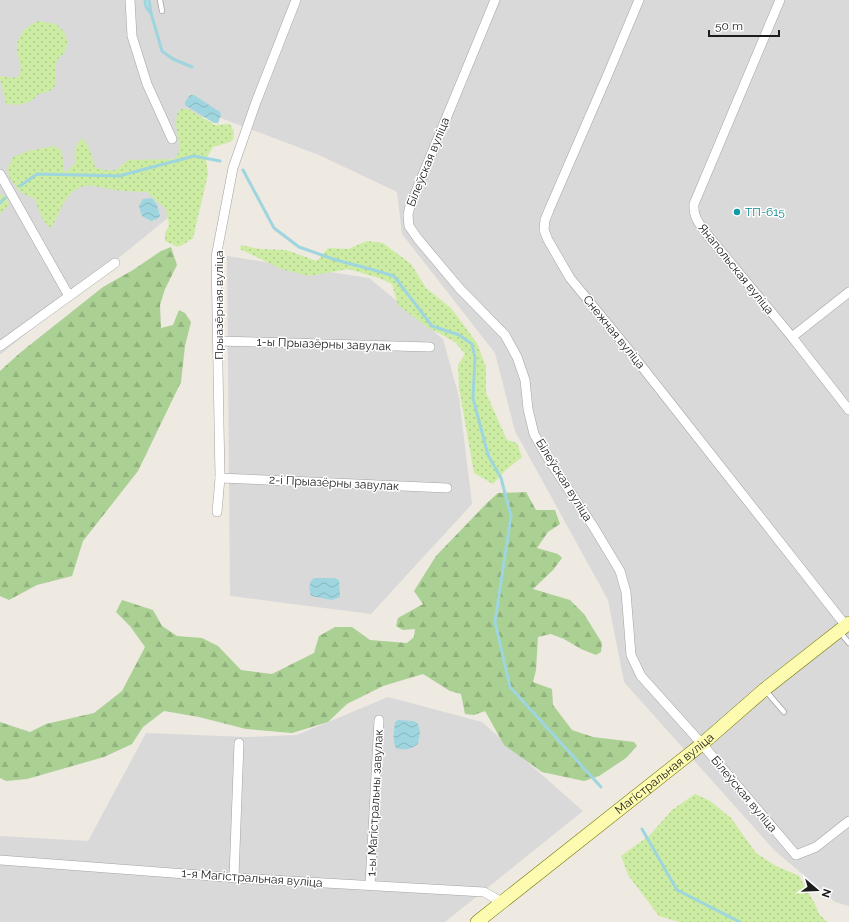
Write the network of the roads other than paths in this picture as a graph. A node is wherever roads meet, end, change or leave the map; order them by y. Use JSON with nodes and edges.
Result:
{"nodes":[{"id":1,"x":130,"y":0,"type":"edge"},
{"id":2,"x":160,"y":0,"type":"edge"},
{"id":3,"x":296,"y":0,"type":"edge"},
{"id":4,"x":495,"y":0,"type":"edge"},
{"id":5,"x":639,"y":0,"type":"edge"},
{"id":6,"x":780,"y":0,"type":"edge"},
{"id":7,"x":162,"y":11,"type":"dead end"},
{"id":8,"x":172,"y":139,"type":"dead end"},
{"id":9,"x":0,"y":174,"type":"edge"},
{"id":10,"x":115,"y":263,"type":"dead end"},
{"id":11,"x":849,"y":292,"type":"edge"},
{"id":12,"x":69,"y":296,"type":"junction"},
{"id":13,"x":792,"y":337,"type":"junction"},
{"id":14,"x":218,"y":340,"type":"junction"},
{"id":15,"x":0,"y":346,"type":"edge"},
{"id":16,"x":430,"y":347,"type":"dead end"},
{"id":17,"x":849,"y":410,"type":"edge"},
{"id":18,"x":220,"y":478,"type":"junction"},
{"id":19,"x":447,"y":488,"type":"dead end"},
{"id":20,"x":217,"y":512,"type":"dead end"},
{"id":21,"x":845,"y":627,"type":"edge"},
{"id":22,"x":849,"y":643,"type":"edge"},
{"id":23,"x":765,"y":689,"type":"junction"},
{"id":24,"x":784,"y":712,"type":"dead end"},
{"id":25,"x":379,"y":720,"type":"dead end"},
{"id":26,"x":239,"y":743,"type":"dead end"},
{"id":27,"x":702,"y":744,"type":"junction"},
{"id":28,"x":849,"y":821,"type":"edge"},
{"id":29,"x":0,"y":860,"type":"edge"},
{"id":30,"x":234,"y":877,"type":"junction"},
{"id":31,"x":370,"y":885,"type":"junction"},
{"id":32,"x":502,"y":902,"type":"junction"},
{"id":33,"x":477,"y":922,"type":"edge"}],
"edges":[{"from":1,"to":8,"type":"street"},
{"from":2,"to":7,"type":"lane"},
{"from":3,"to":14,"type":"street","name":"Прыазёрная вуліца"},
{"from":4,"to":27,"type":"street","name":"Білеўская вуліца"},
{"from":5,"to":21,"type":"street","name":"Снежная вуліца"},
{"from":6,"to":13,"type":"street","name":"Янапольская вуліца"},
{"from":9,"to":12,"type":"street"},
{"from":10,"to":12,"type":"street"},
{"from":11,"to":13,"type":"street"},
{"from":12,"to":15,"type":"street"},
{"from":13,"to":17,"type":"street","name":"Янапольская вуліца"},
{"from":14,"to":16,"type":"street","name":"1-ы Прыазёрны завулак"},
{"from":14,"to":18,"type":"street","name":"Прыазёрная вуліца"},
{"from":18,"to":19,"type":"street","name":"2-і Прыазёрны завулак"},
{"from":18,"to":20,"type":"street","name":"Прыазёрная вуліца"},
{"from":21,"to":22,"type":"lane"},
{"from":21,"to":23,"type":"street","name":"Магістральная вуліца"},
{"from":23,"to":24,"type":"lane"},
{"from":23,"to":27,"type":"street","name":"Магістральная вуліца"},
{"from":25,"to":31,"type":"street","name":"1-ы Магістральны завулак"},
{"from":26,"to":30,"type":"street"},
{"from":27,"to":28,"type":"street","name":"Білеўская вуліца"},
{"from":27,"to":32,"type":"street","name":"Магістральная вуліца"},
{"from":29,"to":30,"type":"street","name":"1-я Магістральная вуліца"},
{"from":30,"to":31,"type":"street","name":"1-я Магістральная вуліца"},
{"from":31,"to":32,"type":"street","name":"1-я Магістральная вуліца"},
{"from":32,"to":33,"type":"street","name":"Магістральная вуліца"}]}
